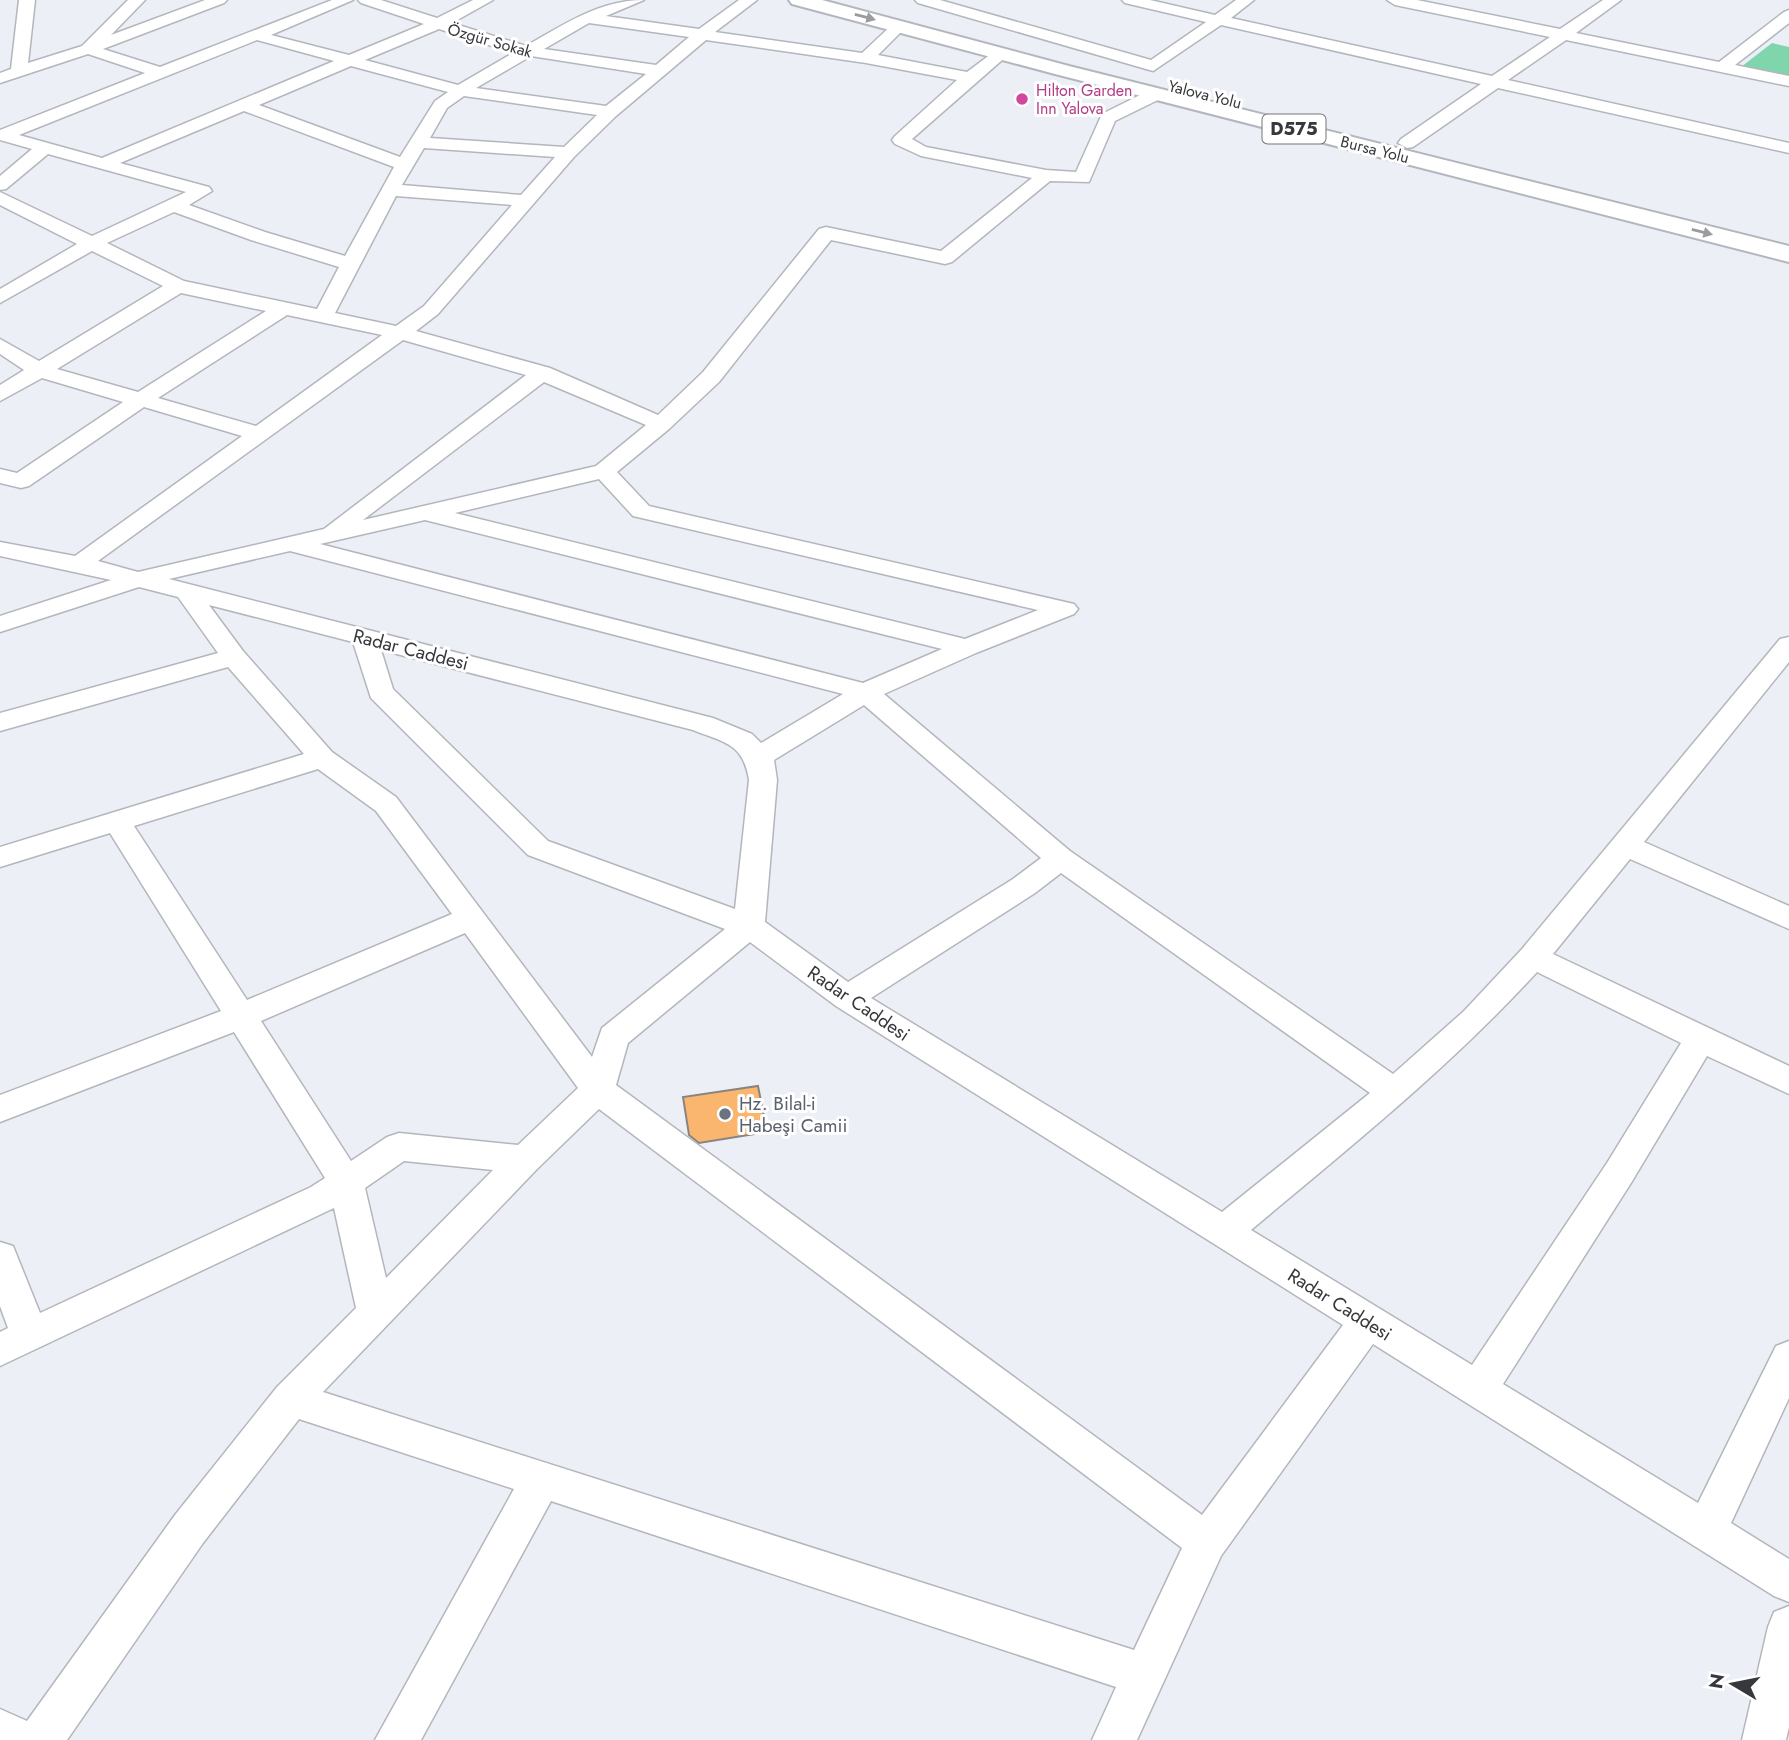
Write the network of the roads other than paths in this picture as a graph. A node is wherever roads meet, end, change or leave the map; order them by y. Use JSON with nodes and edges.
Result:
{"nodes":[{"id":1,"x":27,"y":0,"type":"edge"},
{"id":2,"x":136,"y":0,"type":"edge"},
{"id":3,"x":219,"y":0,"type":"edge"},
{"id":4,"x":345,"y":0,"type":"edge"},
{"id":5,"x":366,"y":0,"type":"edge"},
{"id":6,"x":485,"y":0,"type":"edge"},
{"id":7,"x":580,"y":0,"type":"edge"},
{"id":8,"x":636,"y":0,"type":"edge"},
{"id":9,"x":748,"y":0,"type":"edge"},
{"id":10,"x":799,"y":0,"type":"edge"},
{"id":11,"x":869,"y":0,"type":"edge"},
{"id":12,"x":923,"y":0,"type":"edge"},
{"id":13,"x":980,"y":0,"type":"edge"},
{"id":14,"x":1130,"y":0,"type":"edge"},
{"id":15,"x":1246,"y":0,"type":"edge"},
{"id":16,"x":1395,"y":0,"type":"edge"},
{"id":17,"x":1613,"y":0,"type":"edge"},
{"id":18,"x":607,"y":9,"type":"junction"},
{"id":19,"x":962,"y":10,"type":"junction"},
{"id":20,"x":1789,"y":15,"type":"edge"},
{"id":21,"x":586,"y":18,"type":"junction"},
{"id":22,"x":1219,"y":18,"type":"junction"},
{"id":23,"x":438,"y":24,"type":"junction"},
{"id":24,"x":899,"y":26,"type":"junction"},
{"id":25,"x":703,"y":34,"type":"junction"},
{"id":26,"x":256,"y":35,"type":"junction"},
{"id":27,"x":1564,"y":35,"type":"junction"},
{"id":28,"x":1761,"y":37,"type":"junction"},
{"id":29,"x":1780,"y":41,"type":"dead end"},
{"id":30,"x":88,"y":49,"type":"junction"},
{"id":31,"x":530,"y":52,"type":"junction"},
{"id":32,"x":1001,"y":54,"type":"junction"},
{"id":33,"x":866,"y":58,"type":"junction"},
{"id":34,"x":348,"y":62,"type":"junction"},
{"id":35,"x":1723,"y":67,"type":"junction"},
{"id":36,"x":660,"y":71,"type":"junction"},
{"id":37,"x":19,"y":72,"type":"junction"},
{"id":38,"x":160,"y":73,"type":"junction"},
{"id":39,"x":970,"y":77,"type":"junction"},
{"id":40,"x":0,"y":78,"type":"edge"},
{"id":41,"x":1789,"y":81,"type":"edge"},
{"id":42,"x":1493,"y":82,"type":"junction"},
{"id":43,"x":461,"y":91,"type":"junction"},
{"id":44,"x":1156,"y":94,"type":"junction"},
{"id":45,"x":244,"y":105,"type":"junction"},
{"id":46,"x":610,"y":112,"type":"junction"},
{"id":47,"x":1,"y":135,"type":"edge"},
{"id":48,"x":417,"y":142,"type":"junction"},
{"id":49,"x":1407,"y":144,"type":"junction"},
{"id":50,"x":46,"y":146,"type":"junction"},
{"id":51,"x":1789,"y":148,"type":"edge"},
{"id":52,"x":568,"y":153,"type":"junction"},
{"id":53,"x":104,"y":163,"type":"junction"},
{"id":54,"x":404,"y":165,"type":"junction"},
{"id":55,"x":1045,"y":175,"type":"junction"},
{"id":56,"x":0,"y":186,"type":"edge"},
{"id":57,"x":391,"y":190,"type":"junction"},
{"id":58,"x":0,"y":198,"type":"edge"},
{"id":59,"x":525,"y":201,"type":"junction"},
{"id":60,"x":173,"y":205,"type":"junction"},
{"id":61,"x":1789,"y":236,"type":"edge"},
{"id":62,"x":92,"y":243,"type":"junction"},
{"id":63,"x":1789,"y":254,"type":"edge"},
{"id":64,"x":350,"y":264,"type":"junction"},
{"id":65,"x":178,"y":286,"type":"junction"},
{"id":66,"x":0,"y":297,"type":"edge"},
{"id":67,"x":284,"y":308,"type":"junction"},
{"id":68,"x":323,"y":316,"type":"junction"},
{"id":69,"x":401,"y":333,"type":"junction"},
{"id":70,"x":0,"y":345,"type":"edge"},
{"id":71,"x":38,"y":370,"type":"junction"},
{"id":72,"x":542,"y":373,"type":"junction"},
{"id":73,"x":0,"y":394,"type":"edge"},
{"id":74,"x":140,"y":400,"type":"junction"},
{"id":75,"x":662,"y":424,"type":"junction"},
{"id":76,"x":259,"y":434,"type":"junction"},
{"id":77,"x":604,"y":471,"type":"junction"},
{"id":78,"x":0,"y":476,"type":"edge"},
{"id":79,"x":425,"y":513,"type":"junction"},
{"id":80,"x":327,"y":535,"type":"junction"},
{"id":81,"x":291,"y":544,"type":"junction"},
{"id":82,"x":0,"y":549,"type":"edge"},
{"id":83,"x":79,"y":564,"type":"junction"},
{"id":84,"x":139,"y":579,"type":"junction"},
{"id":85,"x":186,"y":591,"type":"junction"},
{"id":86,"x":0,"y":624,"type":"edge"},
{"id":87,"x":365,"y":637,"type":"junction"},
{"id":88,"x":1789,"y":645,"type":"edge"},
{"id":89,"x":967,"y":647,"type":"junction"},
{"id":90,"x":234,"y":657,"type":"junction"},
{"id":91,"x":866,"y":692,"type":"junction"},
{"id":92,"x":0,"y":722,"type":"edge"},
{"id":93,"x":759,"y":757,"type":"junction"},
{"id":94,"x":322,"y":758,"type":"junction"},
{"id":95,"x":118,"y":823,"type":"junction"},
{"id":96,"x":1625,"y":845,"type":"junction"},
{"id":97,"x":0,"y":857,"type":"edge"},
{"id":98,"x":1060,"y":858,"type":"junction"},
{"id":99,"x":472,"y":918,"type":"junction"},
{"id":100,"x":1789,"y":918,"type":"edge"},
{"id":101,"x":749,"y":926,"type":"junction"},
{"id":102,"x":1533,"y":957,"type":"junction"},
{"id":103,"x":847,"y":998,"type":"junction"},
{"id":104,"x":241,"y":1016,"type":"junction"},
{"id":105,"x":1701,"y":1038,"type":"junction"},
{"id":106,"x":1789,"y":1082,"type":"edge"},
{"id":107,"x":598,"y":1090,"type":"junction"},
{"id":108,"x":1394,"y":1092,"type":"junction"},
{"id":109,"x":0,"y":1109,"type":"edge"},
{"id":110,"x":525,"y":1159,"type":"junction"},
{"id":111,"x":346,"y":1182,"type":"junction"},
{"id":112,"x":1224,"y":1231,"type":"junction"},
{"id":113,"x":0,"y":1257,"type":"edge"},
{"id":114,"x":375,"y":1312,"type":"junction"},
{"id":115,"x":1368,"y":1321,"type":"junction"},
{"id":116,"x":15,"y":1343,"type":"edge"},
{"id":117,"x":1789,"y":1359,"type":"edge"},
{"id":118,"x":1478,"y":1389,"type":"junction"},
{"id":119,"x":291,"y":1399,"type":"junction"},
{"id":120,"x":541,"y":1480,"type":"junction"},
{"id":121,"x":1706,"y":1531,"type":"junction"},
{"id":122,"x":1206,"y":1542,"type":"junction"},
{"id":123,"x":1789,"y":1582,"type":"edge"},
{"id":124,"x":1789,"y":1628,"type":"edge"},
{"id":125,"x":1144,"y":1675,"type":"junction"},
{"id":126,"x":0,"y":1731,"type":"edge"},
{"id":127,"x":17,"y":1740,"type":"edge"},
{"id":128,"x":40,"y":1740,"type":"edge"},
{"id":129,"x":397,"y":1740,"type":"edge"},
{"id":130,"x":1114,"y":1740,"type":"edge"},
{"id":131,"x":1764,"y":1740,"type":"edge"}],
"edges":[{"from":1,"to":37,"type":"street"},
{"from":2,"to":30,"type":"street"},
{"from":3,"to":30,"type":"street"},
{"from":4,"to":26,"type":"street"},
{"from":5,"to":23,"type":"street","name":"Özgür Sokak"},
{"from":6,"to":23,"type":"street"},
{"from":7,"to":18,"type":"street"},
{"from":8,"to":18,"type":"street"},
{"from":9,"to":25,"type":"street"},
{"from":10,"to":24,"type":"highway","name":"Bursa Yolu","number":"D575","one_way":true},
{"from":11,"to":49,"type":"highway","name":"Yalova Yolu","number":"D575"},
{"from":12,"to":19,"type":"street"},
{"from":13,"to":19,"type":"street"},
{"from":14,"to":22,"type":"street"},
{"from":15,"to":22,"type":"street"},
{"from":16,"to":27,"type":"street"},
{"from":17,"to":27,"type":"street"},
{"from":18,"to":21,"type":"street"},
{"from":19,"to":22,"type":"street"},
{"from":20,"to":28,"type":"street"},
{"from":21,"to":25,"type":"street"},
{"from":21,"to":31,"type":"street"},
{"from":22,"to":42,"type":"street"},
{"from":23,"to":31,"type":"street","name":"Özgür Sokak"},
{"from":23,"to":34,"type":"street"},
{"from":24,"to":32,"type":"highway","name":"Bursa Yolu","number":"D575"},
{"from":24,"to":33,"type":"street"},
{"from":25,"to":33,"type":"street"},
{"from":25,"to":36,"type":"street"},
{"from":26,"to":34,"type":"street"},
{"from":26,"to":38,"type":"street"},
{"from":27,"to":35,"type":"street"},
{"from":27,"to":42,"type":"street"},
{"from":28,"to":29,"type":"street"},
{"from":28,"to":35,"type":"street"},
{"from":30,"to":37,"type":"street"},
{"from":30,"to":38,"type":"street"},
{"from":31,"to":36,"type":"street","name":"Özgür Sokak"},
{"from":31,"to":43,"type":"street"},
{"from":32,"to":39,"type":"street"},
{"from":32,"to":44,"type":"highway","name":"Bursa Yolu","number":"D575"},
{"from":33,"to":39,"type":"street"},
{"from":34,"to":43,"type":"street"},
{"from":34,"to":45,"type":"street"},
{"from":35,"to":41,"type":"street"},
{"from":36,"to":46,"type":"street"},
{"from":37,"to":40,"type":"street"},
{"from":38,"to":47,"type":"street"},
{"from":39,"to":55,"type":"street"},
{"from":42,"to":49,"type":"street"},
{"from":42,"to":51,"type":"street"},
{"from":43,"to":46,"type":"street"},
{"from":43,"to":48,"type":"street"},
{"from":44,"to":55,"type":"street"},
{"from":44,"to":63,"type":"highway","name":"Bursa Yolu","number":"D575","one_way":true},
{"from":45,"to":53,"type":"street"},
{"from":45,"to":54,"type":"street"},
{"from":46,"to":52,"type":"street"},
{"from":47,"to":50,"type":"street"},
{"from":48,"to":52,"type":"street"},
{"from":48,"to":54,"type":"street"},
{"from":49,"to":61,"type":"highway","name":"Yalova Yolu","number":"D575"},
{"from":50,"to":53,"type":"street"},
{"from":50,"to":56,"type":"street"},
{"from":52,"to":59,"type":"street"},
{"from":53,"to":60,"type":"street"},
{"from":54,"to":57,"type":"street"},
{"from":55,"to":75,"type":"street"},
{"from":57,"to":59,"type":"street"},
{"from":57,"to":64,"type":"street"},
{"from":58,"to":62,"type":"street"},
{"from":59,"to":69,"type":"street"},
{"from":60,"to":62,"type":"street"},
{"from":60,"to":64,"type":"street"},
{"from":62,"to":65,"type":"street"},
{"from":62,"to":66,"type":"street"},
{"from":64,"to":68,"type":"street"},
{"from":65,"to":67,"type":"street"},
{"from":65,"to":71,"type":"street"},
{"from":67,"to":68,"type":"street"},
{"from":67,"to":74,"type":"street"},
{"from":68,"to":69,"type":"street"},
{"from":69,"to":72,"type":"street"},
{"from":69,"to":76,"type":"street"},
{"from":70,"to":71,"type":"street"},
{"from":71,"to":73,"type":"street"},
{"from":71,"to":74,"type":"street"},
{"from":72,"to":75,"type":"street"},
{"from":72,"to":80,"type":"street"},
{"from":74,"to":76,"type":"street"},
{"from":74,"to":78,"type":"street"},
{"from":75,"to":77,"type":"street"},
{"from":76,"to":83,"type":"street"},
{"from":77,"to":79,"type":"street"},
{"from":77,"to":89,"type":"street"},
{"from":79,"to":80,"type":"street"},
{"from":79,"to":89,"type":"street"},
{"from":80,"to":81,"type":"street"},
{"from":81,"to":84,"type":"street"},
{"from":81,"to":91,"type":"street"},
{"from":82,"to":83,"type":"street","name":"Radar Caddesi"},
{"from":83,"to":84,"type":"street","name":"Radar Caddesi"},
{"from":84,"to":85,"type":"street","name":"Radar Caddesi"},
{"from":84,"to":86,"type":"street"},
{"from":85,"to":87,"type":"street","name":"Radar Caddesi"},
{"from":85,"to":90,"type":"street"},
{"from":87,"to":93,"type":"street","name":"Radar Caddesi"},
{"from":87,"to":101,"type":"street","name":"Radar Caddesi"},
{"from":88,"to":96,"type":"street"},
{"from":89,"to":91,"type":"street"},
{"from":90,"to":92,"type":"street"},
{"from":90,"to":94,"type":"street"},
{"from":91,"to":93,"type":"street"},
{"from":91,"to":98,"type":"street"},
{"from":93,"to":101,"type":"street"},
{"from":94,"to":95,"type":"street"},
{"from":94,"to":99,"type":"street"},
{"from":95,"to":97,"type":"street"},
{"from":95,"to":104,"type":"street"},
{"from":96,"to":100,"type":"street"},
{"from":96,"to":102,"type":"street"},
{"from":98,"to":103,"type":"street"},
{"from":98,"to":108,"type":"street"},
{"from":99,"to":104,"type":"street"},
{"from":99,"to":107,"type":"street"},
{"from":101,"to":103,"type":"street","name":"Radar Caddesi"},
{"from":101,"to":107,"type":"street"},
{"from":102,"to":105,"type":"street"},
{"from":102,"to":108,"type":"street"},
{"from":103,"to":112,"type":"street","name":"Radar Caddesi"},
{"from":104,"to":109,"type":"street"},
{"from":104,"to":111,"type":"street"},
{"from":105,"to":106,"type":"street"},
{"from":105,"to":118,"type":"street"},
{"from":107,"to":110,"type":"street"},
{"from":107,"to":122,"type":"street"},
{"from":108,"to":112,"type":"street"},
{"from":110,"to":111,"type":"street"},
{"from":110,"to":114,"type":"street"},
{"from":111,"to":114,"type":"street"},
{"from":111,"to":116,"type":"street"},
{"from":112,"to":115,"type":"street","name":"Radar Caddesi"},
{"from":113,"to":116,"type":"street"},
{"from":114,"to":119,"type":"street"},
{"from":115,"to":118,"type":"street","name":"Radar Caddesi"},
{"from":115,"to":122,"type":"street"},
{"from":117,"to":121,"type":"street"},
{"from":118,"to":121,"type":"street","name":"Radar Caddesi"},
{"from":119,"to":120,"type":"street"},
{"from":119,"to":128,"type":"street"},
{"from":120,"to":125,"type":"street"},
{"from":120,"to":129,"type":"street"},
{"from":121,"to":123,"type":"street","name":"Radar Caddesi"},
{"from":122,"to":125,"type":"street"},
{"from":124,"to":131,"type":"street"},
{"from":125,"to":130,"type":"street"},
{"from":126,"to":127,"type":"street"}]}
